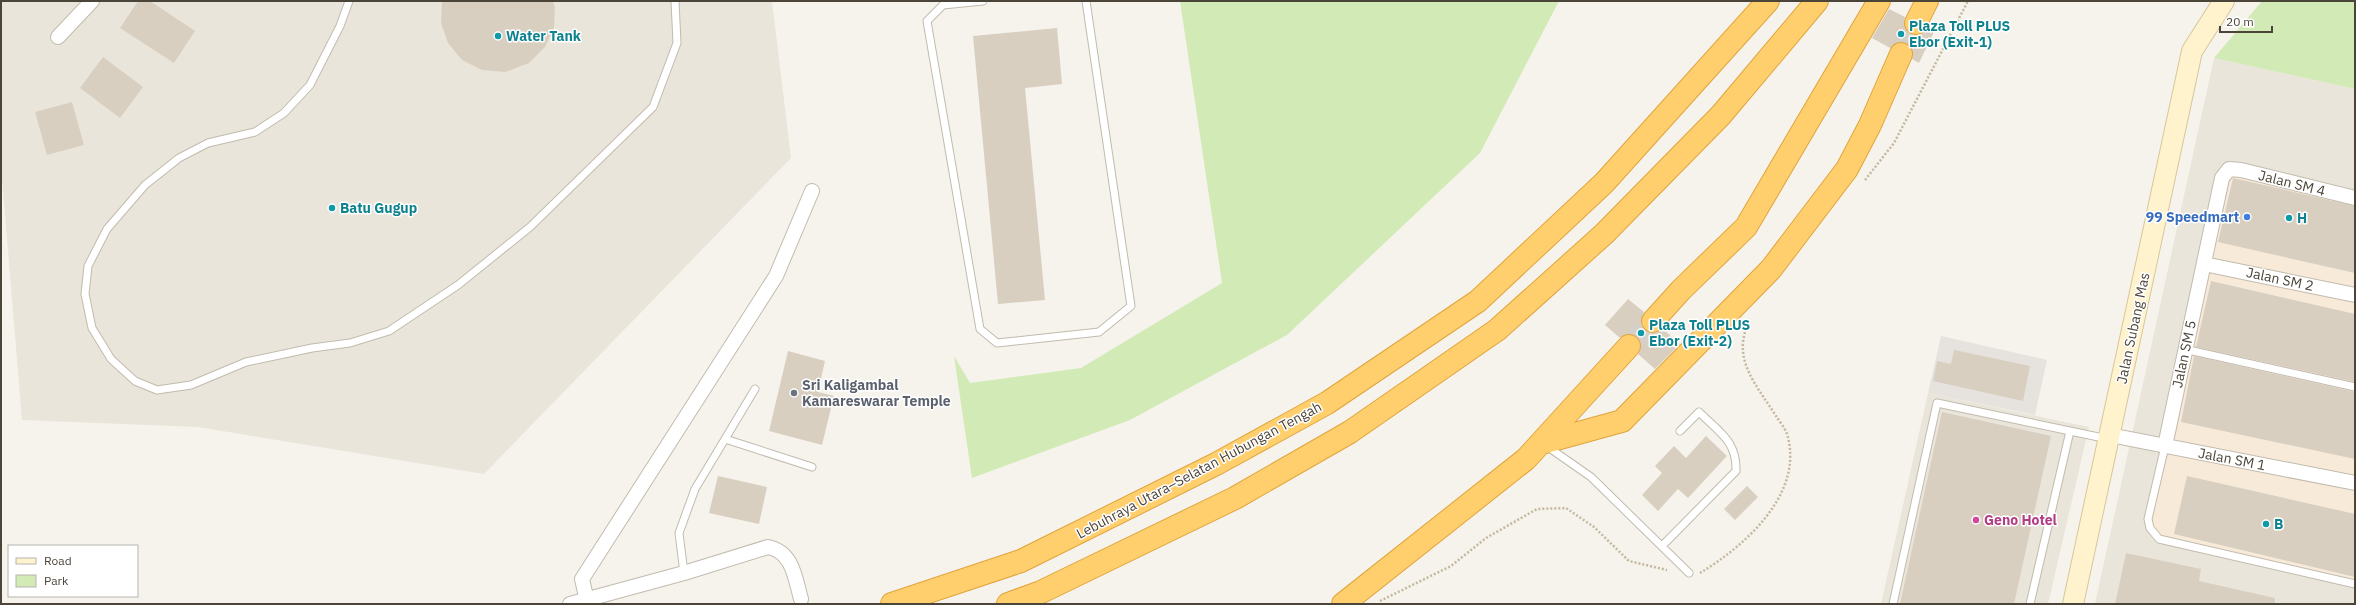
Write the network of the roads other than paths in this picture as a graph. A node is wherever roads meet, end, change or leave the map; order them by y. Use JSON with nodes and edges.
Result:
{"nodes":[{"id":1,"x":92,"y":1,"type":"edge"},
{"id":2,"x":349,"y":1,"type":"edge"},
{"id":3,"x":675,"y":1,"type":"edge"},
{"id":4,"x":983,"y":1,"type":"edge"},
{"id":5,"x":1086,"y":1,"type":"edge"},
{"id":6,"x":1768,"y":1,"type":"edge"},
{"id":7,"x":1817,"y":1,"type":"edge"},
{"id":8,"x":1879,"y":1,"type":"edge"},
{"id":9,"x":1927,"y":1,"type":"edge"},
{"id":10,"x":2224,"y":1,"type":"edge"},
{"id":11,"x":1916,"y":23,"type":"tunnel mouth"},
{"id":12,"x":58,"y":37,"type":"dead end"},
{"id":13,"x":1901,"y":54,"type":"tunnel mouth"},
{"id":14,"x":2229,"y":169,"type":"joint"},
{"id":15,"x":812,"y":191,"type":"dead end"},
{"id":16,"x":2355,"y":198,"type":"edge"},
{"id":17,"x":2204,"y":264,"type":"junction"},
{"id":18,"x":2355,"y":294,"type":"edge"},
{"id":19,"x":1653,"y":321,"type":"tunnel mouth"},
{"id":20,"x":1629,"y":346,"type":"tunnel mouth"},
{"id":21,"x":2184,"y":349,"type":"junction"},
{"id":22,"x":2355,"y":387,"type":"edge"},
{"id":23,"x":756,"y":389,"type":"dead end"},
{"id":24,"x":1680,"y":431,"type":"dead end"},
{"id":25,"x":2070,"y":432,"type":"junction"},
{"id":26,"x":2109,"y":437,"type":"junction"},
{"id":27,"x":725,"y":439,"type":"junction"},
{"id":28,"x":1542,"y":443,"type":"junction"},
{"id":29,"x":2165,"y":446,"type":"junction"},
{"id":30,"x":812,"y":467,"type":"dead end"},
{"id":31,"x":2355,"y":483,"type":"edge"},
{"id":32,"x":1662,"y":546,"type":"junction"},
{"id":33,"x":684,"y":573,"type":"junction"},
{"id":34,"x":1689,"y":573,"type":"road end"},
{"id":35,"x":2355,"y":584,"type":"edge"},
{"id":36,"x":801,"y":599,"type":"dead end"},
{"id":37,"x":587,"y":601,"type":"junction"},
{"id":38,"x":570,"y":604,"type":"edge"},
{"id":39,"x":892,"y":604,"type":"edge"},
{"id":40,"x":1008,"y":604,"type":"edge"},
{"id":41,"x":1344,"y":604,"type":"edge"},
{"id":42,"x":1893,"y":604,"type":"edge"},
{"id":43,"x":2030,"y":604,"type":"edge"},
{"id":44,"x":2073,"y":604,"type":"edge"}],
"edges":[{"from":1,"to":12,"type":"street"},
{"from":2,"to":3,"type":"lane"},
{"from":4,"to":5,"type":"lane"},
{"from":6,"to":39,"type":"highway","name":"Lebuhraya Utara–Selatan Hubungan Tengah"},
{"from":7,"to":40,"type":"highway"},
{"from":8,"to":19,"type":"highway"},
{"from":9,"to":11,"type":"highway"},
{"from":10,"to":26,"type":"street","name":"Jalan Subang Mas"},
{"from":13,"to":28,"type":"highway"},
{"from":14,"to":16,"type":"street","name":"Jalan SM 4"},
{"from":14,"to":17,"type":"street","name":"Jalan SM 5"},
{"from":15,"to":37,"type":"street"},
{"from":17,"to":18,"type":"street","name":"Jalan SM 2"},
{"from":17,"to":21,"type":"street","name":"Jalan SM 5"},
{"from":20,"to":28,"type":"highway"},
{"from":21,"to":22,"type":"lane"},
{"from":21,"to":29,"type":"street","name":"Jalan SM 5"},
{"from":23,"to":27,"type":"lane"},
{"from":24,"to":32,"type":"lane"},
{"from":25,"to":26,"type":"lane"},
{"from":25,"to":42,"type":"lane"},
{"from":25,"to":43,"type":"lane"},
{"from":26,"to":29,"type":"street","name":"Jalan SM 1"},
{"from":26,"to":44,"type":"street","name":"Jalan Subang Mas"},
{"from":27,"to":30,"type":"lane"},
{"from":27,"to":33,"type":"lane"},
{"from":28,"to":32,"type":"lane"},
{"from":28,"to":41,"type":"highway"},
{"from":29,"to":31,"type":"street","name":"Jalan SM 1"},
{"from":29,"to":35,"type":"lane","name":"Jalan SM 5"},
{"from":32,"to":34,"type":"lane"},
{"from":33,"to":36,"type":"street"},
{"from":33,"to":37,"type":"street"},
{"from":37,"to":38,"type":"street"}]}
